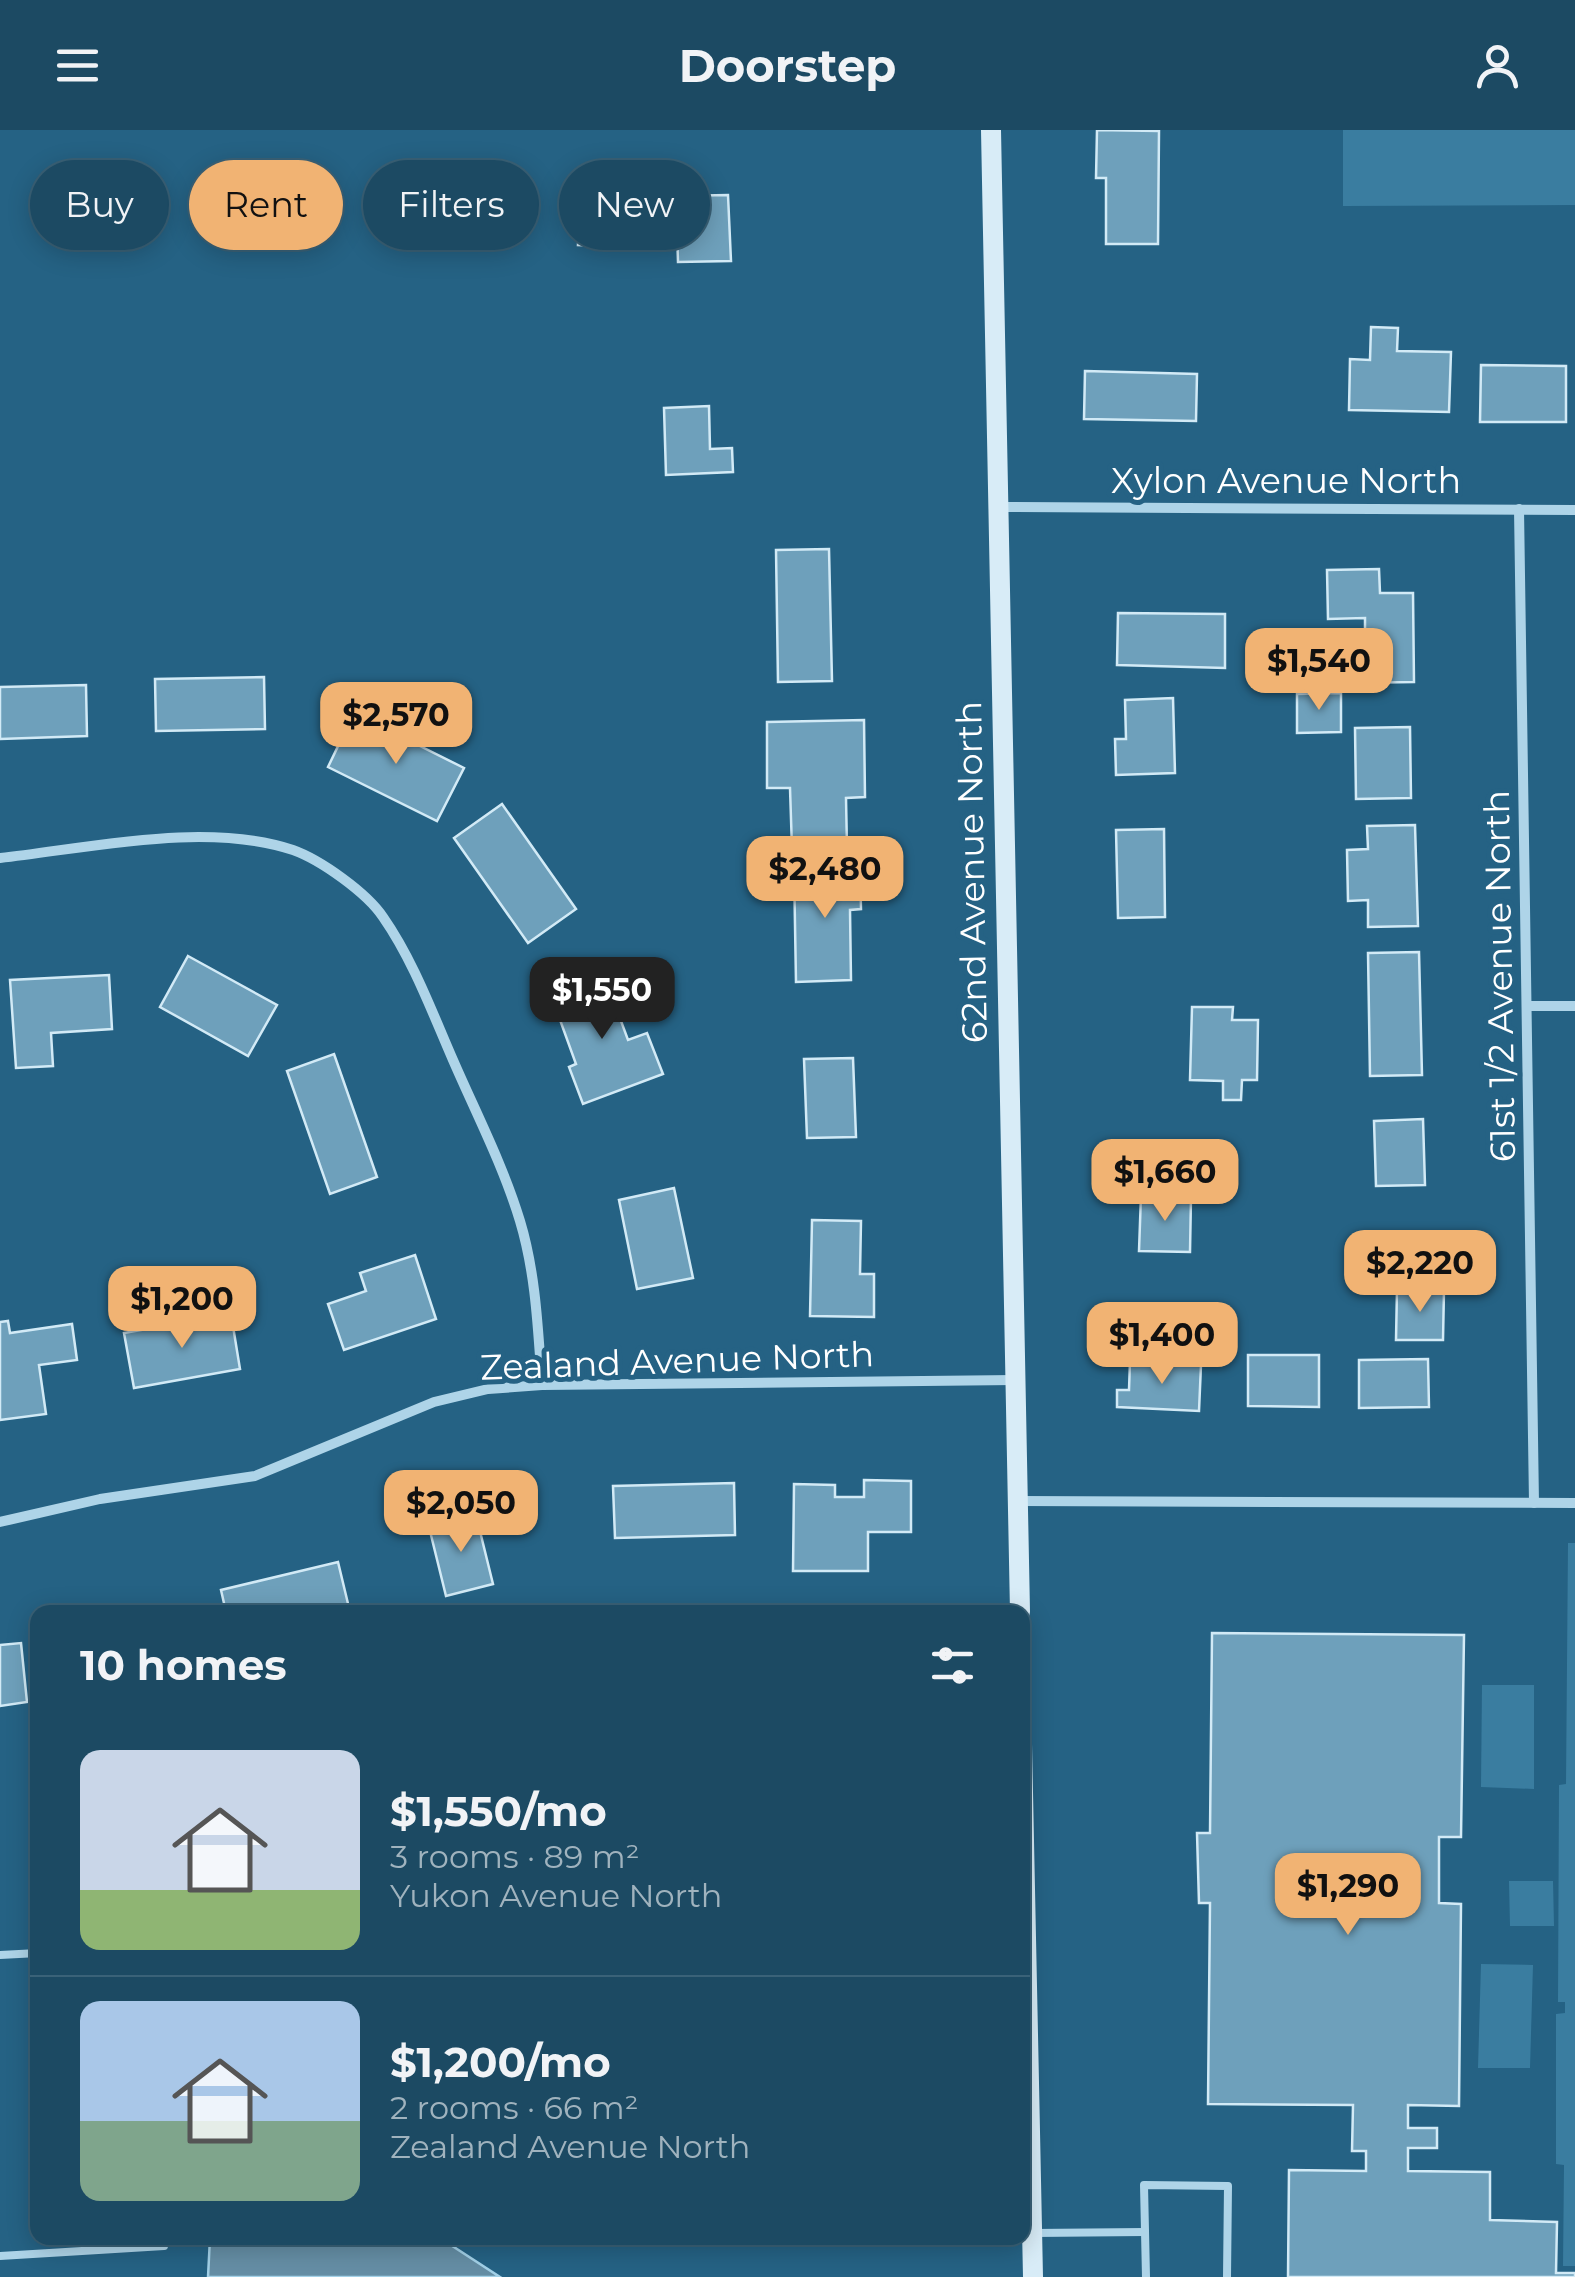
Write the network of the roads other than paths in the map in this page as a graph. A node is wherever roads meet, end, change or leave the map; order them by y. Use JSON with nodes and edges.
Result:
{"nodes":[{"id":1,"x":991,"y":130,"type":"edge"},
{"id":2,"x":996,"y":507,"type":"junction"},
{"id":3,"x":1519,"y":509,"type":"junction"},
{"id":4,"x":1575,"y":510,"type":"edge"},
{"id":5,"x":0,"y":858,"type":"edge"},
{"id":6,"x":1528,"y":1006,"type":"junction"},
{"id":7,"x":1575,"y":1006,"type":"edge"},
{"id":8,"x":1015,"y":1380,"type":"junction"},
{"id":9,"x":542,"y":1385,"type":"junction"},
{"id":10,"x":1018,"y":1501,"type":"junction"},
{"id":11,"x":1534,"y":1503,"type":"junction"},
{"id":12,"x":1575,"y":1504,"type":"edge"},
{"id":13,"x":0,"y":1522,"type":"edge"},
{"id":14,"x":1020,"y":1605,"type":"edge"},
{"id":15,"x":30,"y":1954,"type":"edge"},
{"id":16,"x":0,"y":1956,"type":"edge"},
{"id":17,"x":1030,"y":2135,"type":"edge"},
{"id":18,"x":1145,"y":2232,"type":"junction"},
{"id":19,"x":1032,"y":2233,"type":"junction"},
{"id":20,"x":164,"y":2246,"type":"dead end"},
{"id":21,"x":0,"y":2256,"type":"edge"},
{"id":22,"x":1034,"y":2277,"type":"edge"},
{"id":23,"x":1146,"y":2277,"type":"edge"},
{"id":24,"x":1228,"y":2277,"type":"edge"}],
"edges":[{"from":1,"to":2,"type":"street","name":"62nd Avenue North"},
{"from":2,"to":3,"type":"street","name":"Xylon Avenue North"},
{"from":2,"to":8,"type":"street","name":"62nd Avenue North"},
{"from":3,"to":4,"type":"street","name":"Xylon Avenue North"},
{"from":3,"to":6,"type":"street","name":"61st 1/2 Avenue North"},
{"from":5,"to":9,"type":"street"},
{"from":6,"to":7,"type":"street"},
{"from":6,"to":11,"type":"street","name":"61st 1/2 Avenue North"},
{"from":8,"to":9,"type":"street","name":"Zealand Avenue North"},
{"from":8,"to":10,"type":"street","name":"62nd Avenue North"},
{"from":9,"to":13,"type":"street","name":"Zealand Avenue North"},
{"from":10,"to":11,"type":"street"},
{"from":10,"to":14,"type":"street","name":"62nd Avenue North"},
{"from":11,"to":12,"type":"street"},
{"from":15,"to":16,"type":"lane"},
{"from":17,"to":19,"type":"street"},
{"from":18,"to":19,"type":"lane"},
{"from":18,"to":23,"type":"lane"},
{"from":18,"to":24,"type":"lane"},
{"from":19,"to":22,"type":"street"},
{"from":20,"to":21,"type":"lane"}]}
